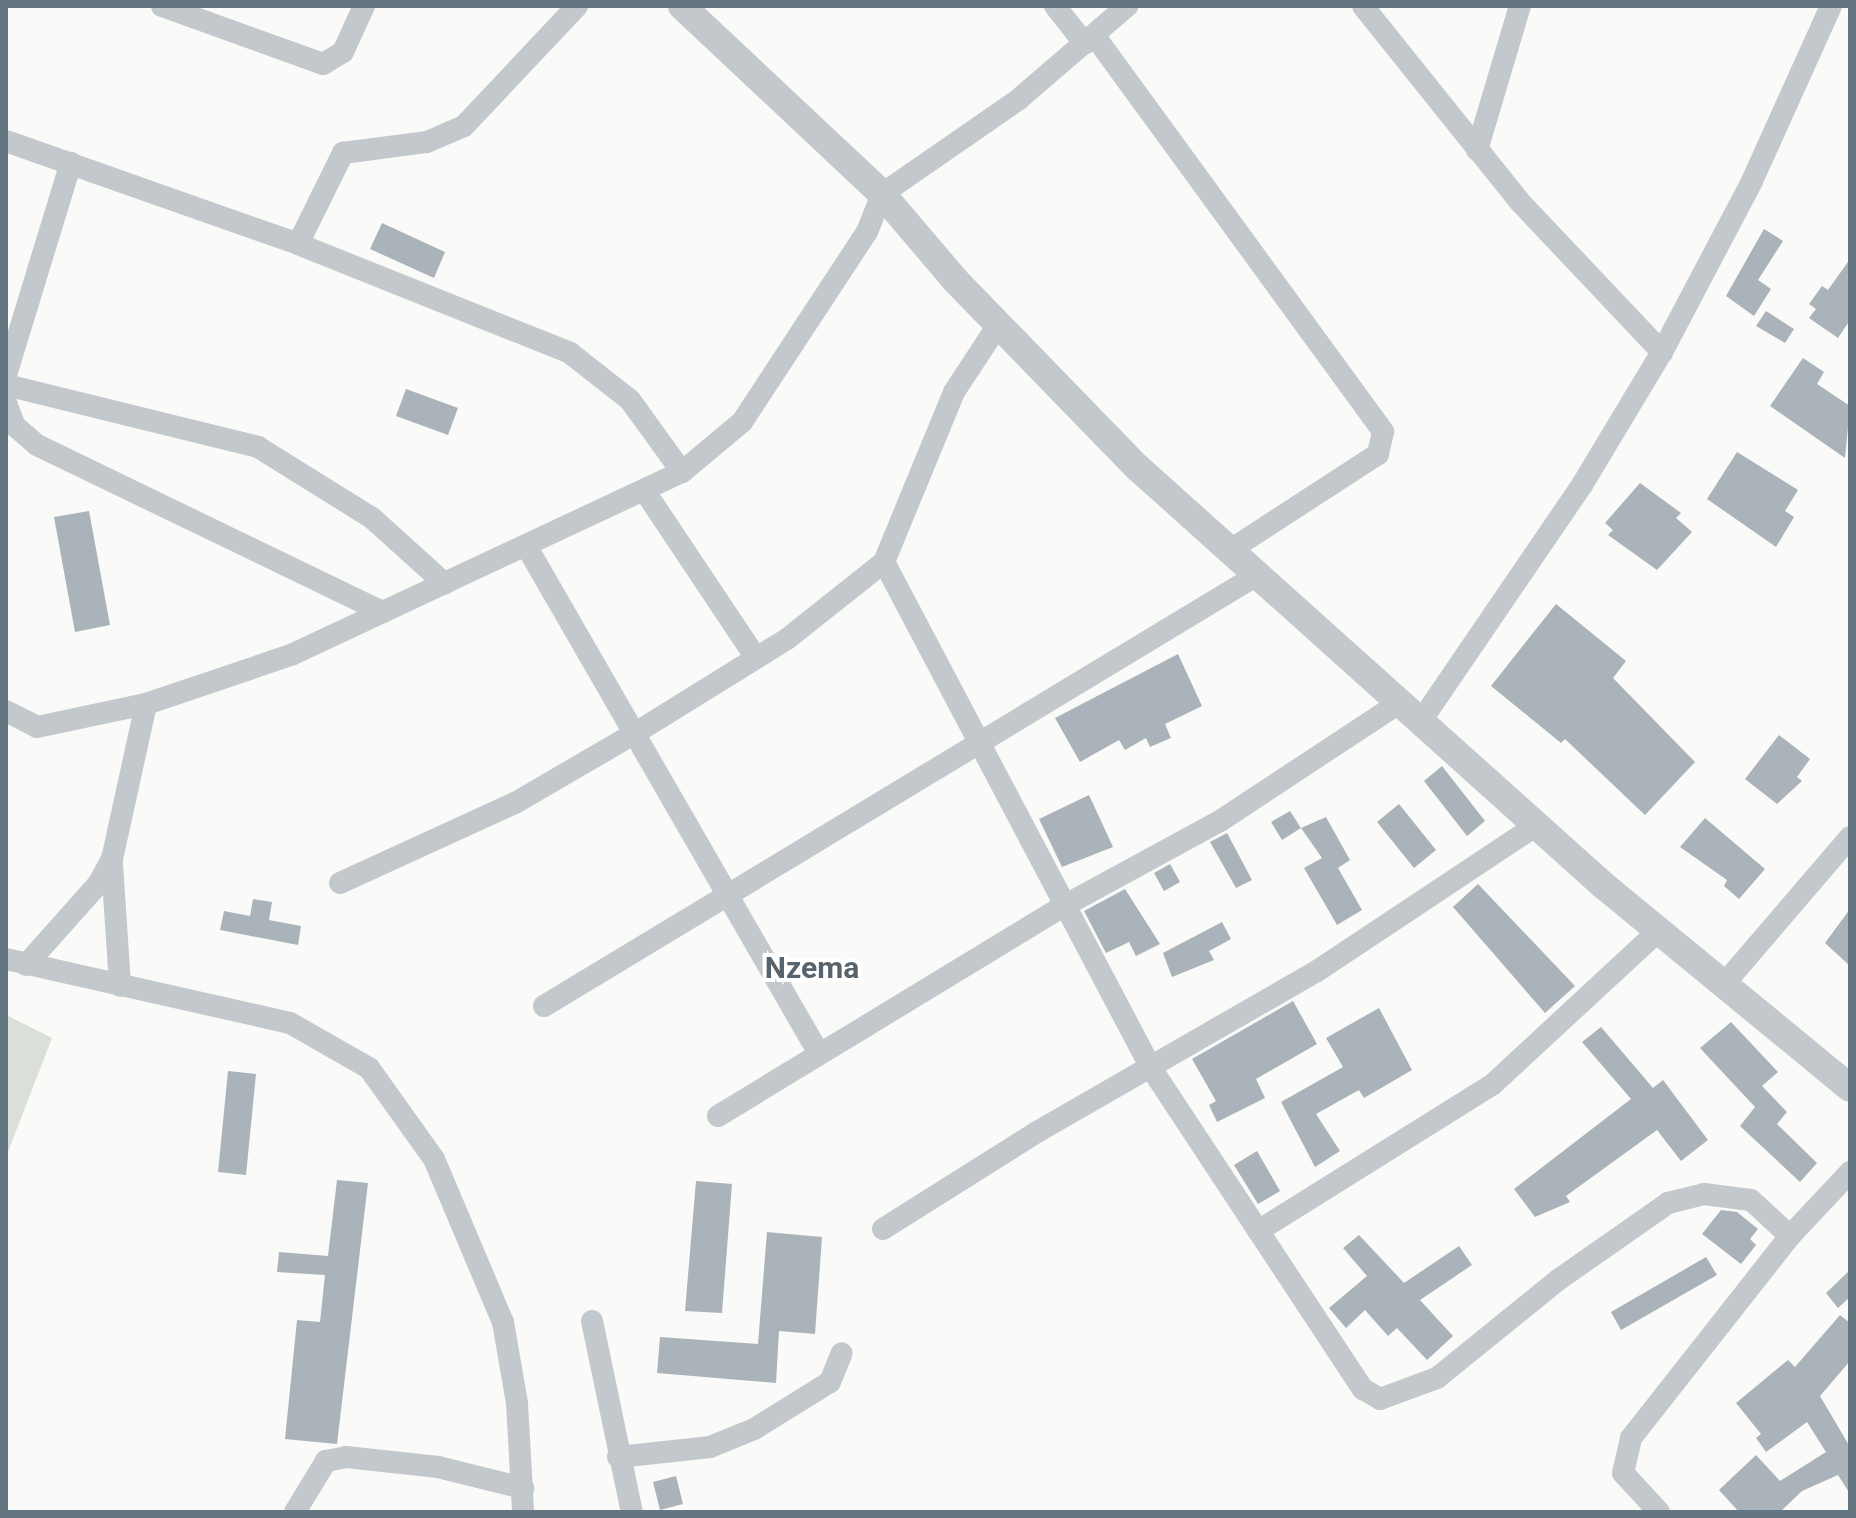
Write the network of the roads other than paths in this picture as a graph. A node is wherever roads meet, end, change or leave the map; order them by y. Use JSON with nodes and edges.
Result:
{"nodes":[{"id":1,"x":162,"y":6,"type":"edge"},
{"id":2,"x":364,"y":6,"type":"edge"},
{"id":3,"x":577,"y":6,"type":"edge"},
{"id":4,"x":682,"y":6,"type":"edge"},
{"id":5,"x":1055,"y":6,"type":"edge"},
{"id":6,"x":1127,"y":6,"type":"edge"},
{"id":7,"x":1363,"y":6,"type":"edge"},
{"id":8,"x":1520,"y":6,"type":"edge"},
{"id":9,"x":1831,"y":6,"type":"edge"},
{"id":10,"x":1090,"y":39,"type":"junction"},
{"id":11,"x":6,"y":141,"type":"edge"},
{"id":12,"x":1477,"y":150,"type":"junction"},
{"id":13,"x":71,"y":163,"type":"junction"},
{"id":14,"x":882,"y":194,"type":"junction"},
{"id":15,"x":298,"y":244,"type":"junction"},
{"id":16,"x":998,"y":325,"type":"junction"},
{"id":17,"x":1662,"y":352,"type":"junction"},
{"id":18,"x":6,"y":375,"type":"edge"},
{"id":19,"x":6,"y":385,"type":"edge"},
{"id":20,"x":6,"y":403,"type":"edge"},
{"id":21,"x":682,"y":472,"type":"junction"},
{"id":22,"x":646,"y":493,"type":"junction"},
{"id":23,"x":528,"y":549,"type":"junction"},
{"id":24,"x":1230,"y":550,"type":"junction"},
{"id":25,"x":884,"y":562,"type":"junction"},
{"id":26,"x":1257,"y":575,"type":"junction"},
{"id":27,"x":445,"y":584,"type":"junction"},
{"id":28,"x":383,"y":612,"type":"junction"},
{"id":29,"x":756,"y":658,"type":"junction"},
{"id":30,"x":1399,"y":703,"type":"junction"},
{"id":31,"x":146,"y":704,"type":"junction"},
{"id":32,"x":6,"y":711,"type":"edge"},
{"id":33,"x":1421,"y":721,"type":"junction"},
{"id":34,"x":637,"y":732,"type":"junction"},
{"id":35,"x":979,"y":741,"type":"junction"},
{"id":36,"x":1537,"y":825,"type":"junction"},
{"id":37,"x":1850,"y":837,"type":"edge"},
{"id":38,"x":112,"y":859,"type":"junction"},
{"id":39,"x":340,"y":883,"type":"dead end"},
{"id":40,"x":730,"y":892,"type":"junction"},
{"id":41,"x":1062,"y":907,"type":"junction"},
{"id":42,"x":1657,"y":932,"type":"junction"},
{"id":43,"x":16,"y":962,"type":"edge"},
{"id":44,"x":1725,"y":983,"type":"junction"},
{"id":45,"x":120,"y":986,"type":"junction"},
{"id":46,"x":544,"y":1006,"type":"dead end"},
{"id":47,"x":818,"y":1052,"type":"junction"},
{"id":48,"x":1151,"y":1068,"type":"junction"},
{"id":49,"x":1850,"y":1088,"type":"edge"},
{"id":50,"x":718,"y":1116,"type":"dead end"},
{"id":51,"x":1850,"y":1172,"type":"edge"},
{"id":52,"x":883,"y":1229,"type":"dead end"},
{"id":53,"x":1258,"y":1231,"type":"junction"},
{"id":54,"x":1790,"y":1236,"type":"junction"},
{"id":55,"x":592,"y":1321,"type":"dead end"},
{"id":56,"x":842,"y":1353,"type":"dead end"},
{"id":57,"x":618,"y":1457,"type":"junction"},
{"id":58,"x":523,"y":1488,"type":"junction"},
{"id":59,"x":295,"y":1512,"type":"edge"},
{"id":60,"x":523,"y":1512,"type":"edge"},
{"id":61,"x":632,"y":1512,"type":"edge"},
{"id":62,"x":1659,"y":1512,"type":"edge"}],
"edges":[{"from":1,"to":2,"type":"street"},
{"from":3,"to":15,"type":"street"},
{"from":4,"to":14,"type":"street"},
{"from":5,"to":10,"type":"street"},
{"from":6,"to":10,"type":"street"},
{"from":7,"to":12,"type":"street"},
{"from":8,"to":12,"type":"street"},
{"from":9,"to":17,"type":"street"},
{"from":10,"to":14,"type":"street"},
{"from":10,"to":24,"type":"street"},
{"from":11,"to":13,"type":"street"},
{"from":12,"to":17,"type":"street"},
{"from":13,"to":15,"type":"street"},
{"from":13,"to":18,"type":"street"},
{"from":14,"to":16,"type":"street"},
{"from":14,"to":21,"type":"street"},
{"from":15,"to":21,"type":"street"},
{"from":16,"to":24,"type":"street"},
{"from":16,"to":25,"type":"street"},
{"from":17,"to":33,"type":"street"},
{"from":19,"to":27,"type":"street"},
{"from":20,"to":28,"type":"street"},
{"from":21,"to":22,"type":"street"},
{"from":22,"to":23,"type":"street"},
{"from":22,"to":29,"type":"street"},
{"from":23,"to":27,"type":"street"},
{"from":23,"to":34,"type":"street"},
{"from":24,"to":26,"type":"street"},
{"from":25,"to":29,"type":"street"},
{"from":25,"to":35,"type":"street"},
{"from":26,"to":30,"type":"street"},
{"from":26,"to":35,"type":"street"},
{"from":27,"to":28,"type":"street"},
{"from":28,"to":31,"type":"street"},
{"from":29,"to":34,"type":"street"},
{"from":30,"to":33,"type":"street"},
{"from":30,"to":41,"type":"street"},
{"from":31,"to":32,"type":"street"},
{"from":31,"to":38,"type":"street"},
{"from":33,"to":36,"type":"street"},
{"from":34,"to":39,"type":"street"},
{"from":34,"to":40,"type":"street"},
{"from":35,"to":40,"type":"street"},
{"from":35,"to":41,"type":"street"},
{"from":36,"to":42,"type":"street"},
{"from":36,"to":48,"type":"street"},
{"from":37,"to":44,"type":"street"},
{"from":38,"to":43,"type":"street"},
{"from":38,"to":45,"type":"street"},
{"from":40,"to":46,"type":"street"},
{"from":40,"to":47,"type":"street"},
{"from":41,"to":47,"type":"street"},
{"from":41,"to":48,"type":"street"},
{"from":42,"to":44,"type":"street"},
{"from":42,"to":53,"type":"street"},
{"from":43,"to":45,"type":"street"},
{"from":44,"to":49,"type":"street"},
{"from":45,"to":58,"type":"street"},
{"from":47,"to":50,"type":"street"},
{"from":48,"to":52,"type":"street"},
{"from":48,"to":53,"type":"street"},
{"from":51,"to":54,"type":"street"},
{"from":53,"to":54,"type":"street"},
{"from":54,"to":62,"type":"street"},
{"from":55,"to":57,"type":"street"},
{"from":56,"to":57,"type":"street"},
{"from":57,"to":61,"type":"street"},
{"from":58,"to":59,"type":"street"},
{"from":58,"to":60,"type":"street"}]}
